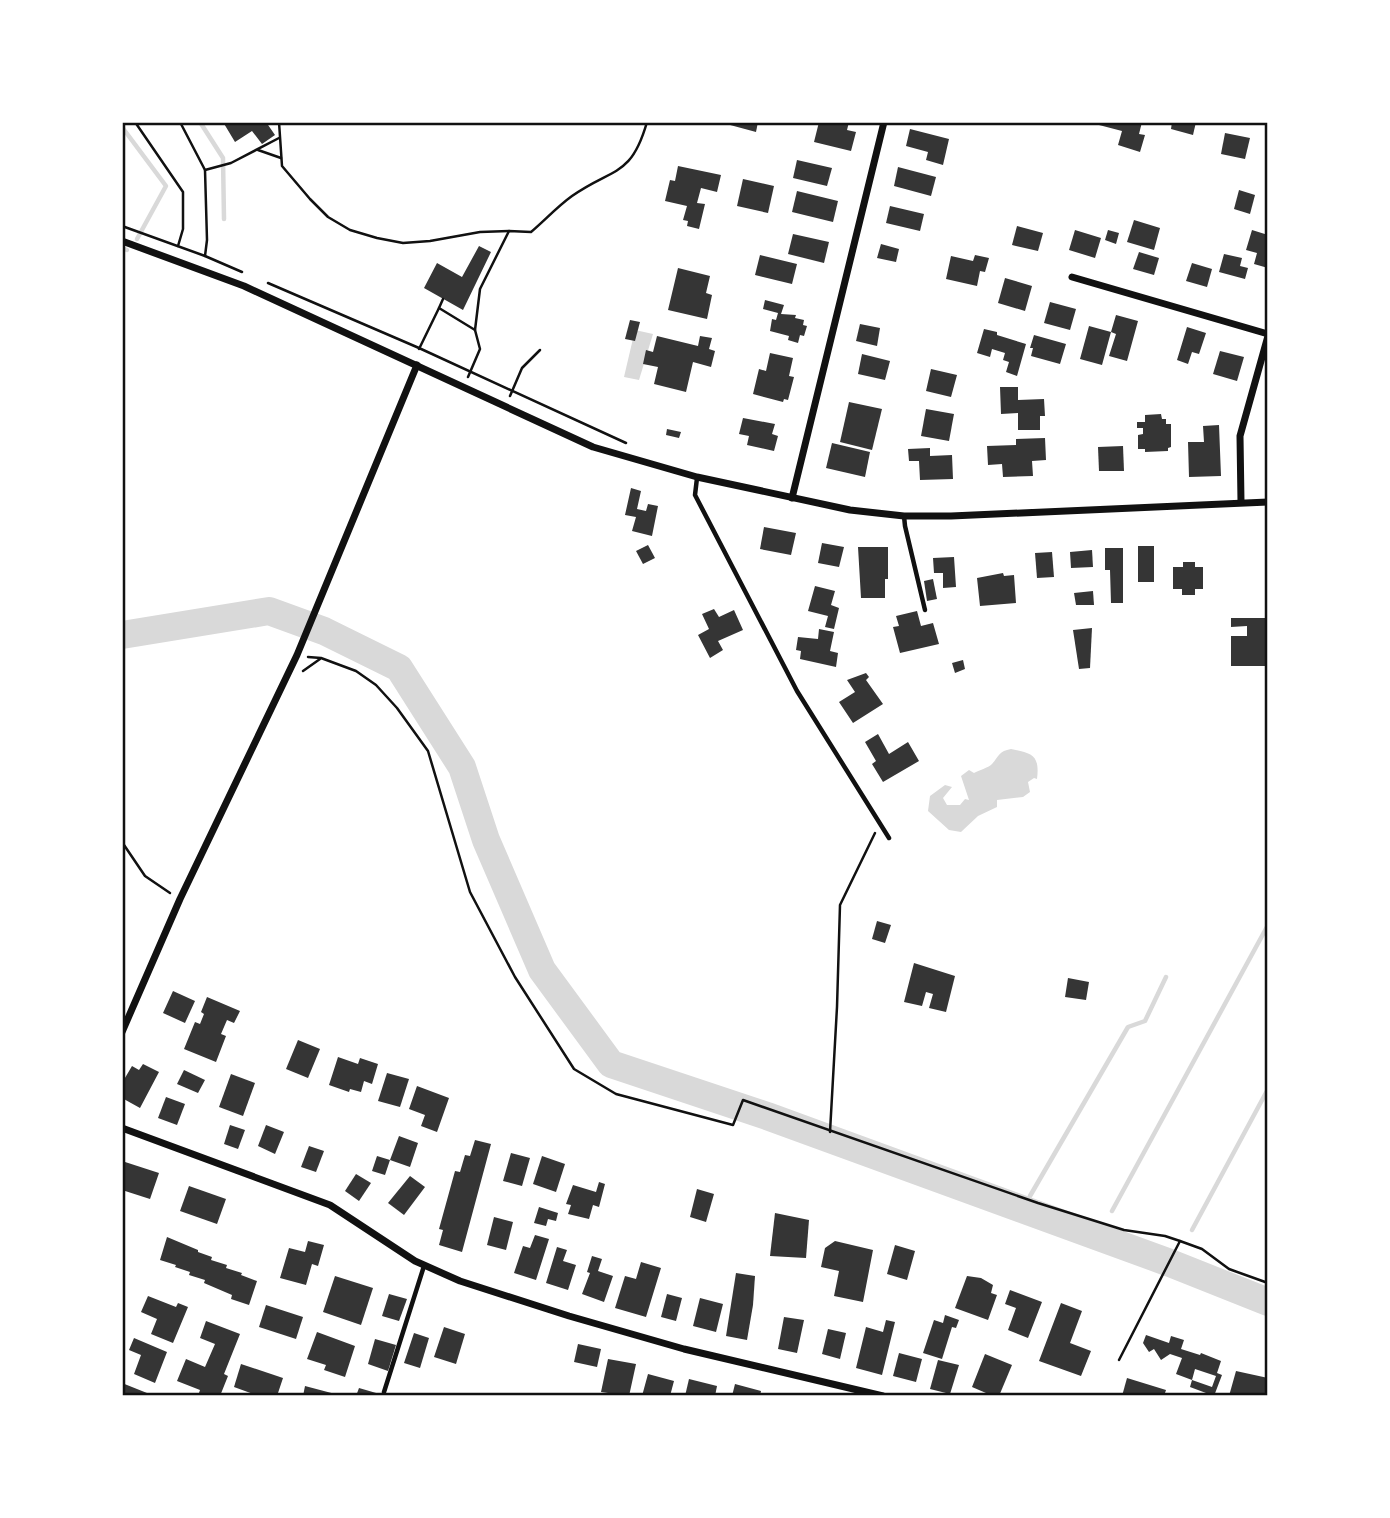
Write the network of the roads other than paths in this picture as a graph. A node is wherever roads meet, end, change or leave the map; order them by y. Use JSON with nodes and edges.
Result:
{"nodes":[{"id":1,"x":884,"y":122,"type":"edge"},
{"id":2,"x":122,"y":242,"type":"edge"},
{"id":3,"x":1072,"y":277,"type":"dead end"},
{"id":4,"x":1268,"y":335,"type":"edge"},
{"id":5,"x":417,"y":365,"type":"junction"},
{"id":6,"x":697,"y":477,"type":"junction"},
{"id":7,"x":792,"y":498,"type":"junction"},
{"id":8,"x":1241,"y":502,"type":"junction"},
{"id":9,"x":1268,"y":502,"type":"edge"},
{"id":10,"x":904,"y":516,"type":"junction"},
{"id":11,"x":925,"y":610,"type":"dead end"},
{"id":12,"x":889,"y":838,"type":"dead end"},
{"id":13,"x":122,"y":1032,"type":"edge"},
{"id":14,"x":122,"y":1128,"type":"edge"},
{"id":15,"x":424,"y":1265,"type":"junction"},
{"id":16,"x":384,"y":1392,"type":"dead end"},
{"id":17,"x":883,"y":1395,"type":"edge"}],
"edges":[{"from":1,"to":7,"type":"street"},
{"from":2,"to":5,"type":"street"},
{"from":3,"to":4,"type":"street"},
{"from":4,"to":8,"type":"street"},
{"from":5,"to":6,"type":"street"},
{"from":5,"to":13,"type":"street"},
{"from":6,"to":7,"type":"street"},
{"from":6,"to":12,"type":"lane"},
{"from":7,"to":10,"type":"street"},
{"from":8,"to":9,"type":"street"},
{"from":8,"to":10,"type":"street"},
{"from":10,"to":11,"type":"lane"},
{"from":14,"to":15,"type":"street"},
{"from":15,"to":16,"type":"lane"},
{"from":15,"to":17,"type":"street"}]}
